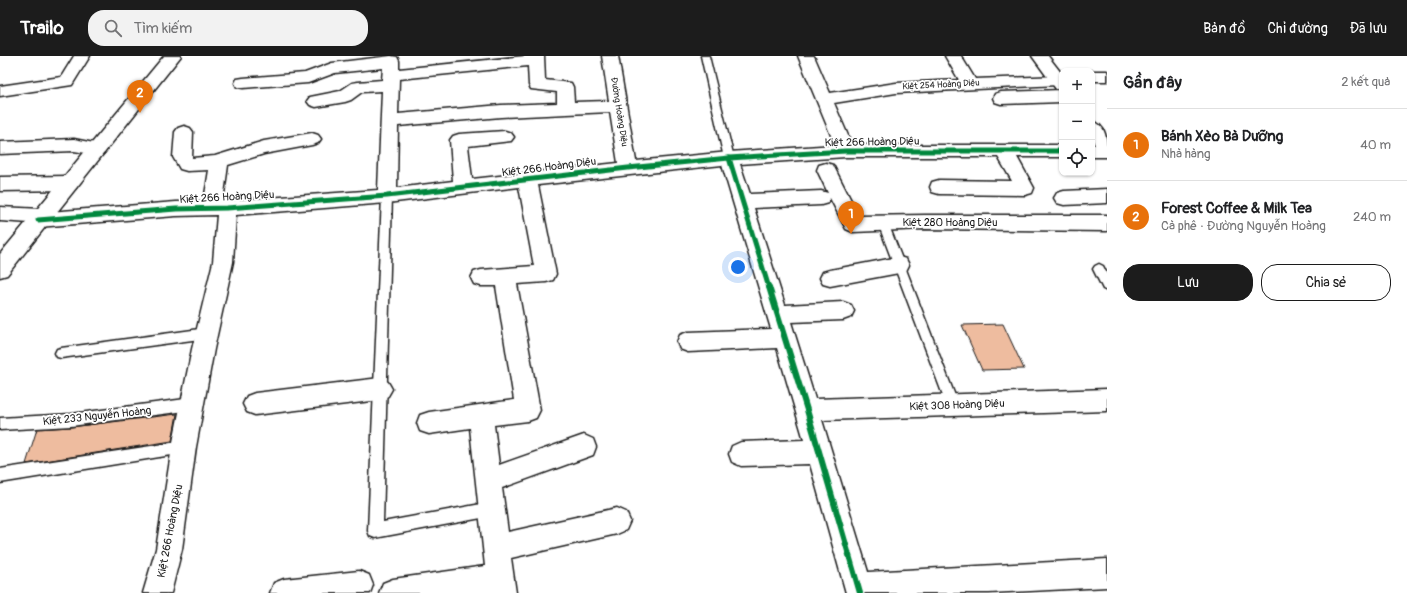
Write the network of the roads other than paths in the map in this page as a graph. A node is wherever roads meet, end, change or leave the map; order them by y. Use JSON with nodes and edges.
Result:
{"nodes":[{"id":1,"x":82,"y":56,"type":"edge"},
{"id":2,"x":173,"y":56,"type":"edge"},
{"id":3,"x":610,"y":56,"type":"edge"},
{"id":4,"x":704,"y":56,"type":"edge"},
{"id":5,"x":806,"y":56,"type":"edge"},
{"id":6,"x":953,"y":56,"type":"edge"},
{"id":7,"x":1040,"y":56,"type":"edge"},
{"id":8,"x":536,"y":58,"type":"edge"},
{"id":9,"x":390,"y":70,"type":"edge"},
{"id":10,"x":1095,"y":76,"type":"edge"},
{"id":11,"x":1107,"y":76,"type":"edge"},
{"id":12,"x":1059,"y":81,"type":"edge"},
{"id":13,"x":1059,"y":82,"type":"edge"},
{"id":14,"x":1059,"y":82,"type":"edge"},
{"id":15,"x":243,"y":83,"type":"dead end"},
{"id":16,"x":970,"y":84,"type":"junction"},
{"id":17,"x":0,"y":90,"type":"edge"},
{"id":18,"x":824,"y":99,"type":"junction"},
{"id":19,"x":961,"y":99,"type":"dead end"},
{"id":20,"x":316,"y":101,"type":"dead end"},
{"id":21,"x":618,"y":106,"type":"junction"},
{"id":22,"x":566,"y":107,"type":"junction"},
{"id":23,"x":389,"y":121,"type":"junction"},
{"id":24,"x":1095,"y":131,"type":"edge"},
{"id":25,"x":184,"y":132,"type":"dead end"},
{"id":26,"x":505,"y":137,"type":"dead end"},
{"id":27,"x":312,"y":139,"type":"dead end"},
{"id":28,"x":0,"y":148,"type":"edge"},
{"id":29,"x":1107,"y":148,"type":"edge"},
{"id":30,"x":98,"y":149,"type":"junction"},
{"id":31,"x":846,"y":151,"type":"junction"},
{"id":32,"x":1004,"y":151,"type":"junction"},
{"id":33,"x":1059,"y":151,"type":"edge"},
{"id":34,"x":1095,"y":151,"type":"edge"},
{"id":35,"x":1107,"y":151,"type":"edge"},
{"id":36,"x":729,"y":158,"type":"junction"},
{"id":37,"x":219,"y":162,"type":"junction"},
{"id":38,"x":628,"y":168,"type":"junction"},
{"id":39,"x":826,"y":170,"type":"dead end"},
{"id":40,"x":527,"y":180,"type":"junction"},
{"id":41,"x":69,"y":183,"type":"junction"},
{"id":42,"x":0,"y":184,"type":"edge"},
{"id":43,"x":463,"y":187,"type":"junction"},
{"id":44,"x":939,"y":187,"type":"dead end"},
{"id":45,"x":990,"y":188,"type":"junction"},
{"id":46,"x":387,"y":196,"type":"junction"},
{"id":47,"x":1107,"y":196,"type":"edge"},
{"id":48,"x":821,"y":198,"type":"dead end"},
{"id":49,"x":1064,"y":198,"type":"dead end"},
{"id":50,"x":742,"y":201,"type":"junction"},
{"id":51,"x":220,"y":208,"type":"junction"},
{"id":52,"x":0,"y":214,"type":"edge"},
{"id":53,"x":40,"y":218,"type":"junction"},
{"id":54,"x":1008,"y":222,"type":"junction"},
{"id":55,"x":883,"y":223,"type":"junction"},
{"id":56,"x":1107,"y":223,"type":"edge"},
{"id":57,"x":899,"y":265,"type":"junction"},
{"id":58,"x":0,"y":269,"type":"edge"},
{"id":59,"x":1100,"y":269,"type":"dead end"},
{"id":60,"x":505,"y":277,"type":"junction"},
{"id":61,"x":482,"y":278,"type":"dead end"},
{"id":62,"x":830,"y":278,"type":"dead end"},
{"id":63,"x":1107,"y":286,"type":"edge"},
{"id":64,"x":843,"y":312,"type":"dead end"},
{"id":65,"x":777,"y":314,"type":"junction"},
{"id":66,"x":207,"y":333,"type":"junction"},
{"id":67,"x":784,"y":338,"type":"junction"},
{"id":68,"x":688,"y":342,"type":"dead end"},
{"id":69,"x":61,"y":353,"type":"dead end"},
{"id":70,"x":380,"y":389,"type":"junction"},
{"id":71,"x":1107,"y":400,"type":"edge"},
{"id":72,"x":193,"y":404,"type":"junction"},
{"id":73,"x":255,"y":404,"type":"dead end"},
{"id":74,"x":953,"y":406,"type":"junction"},
{"id":75,"x":806,"y":410,"type":"junction"},
{"id":76,"x":481,"y":415,"type":"junction"},
{"id":77,"x":429,"y":423,"type":"dead end"},
{"id":78,"x":0,"y":424,"type":"edge"},
{"id":79,"x":184,"y":447,"type":"junction"},
{"id":80,"x":584,"y":447,"type":"dead end"},
{"id":81,"x":819,"y":452,"type":"junction"},
{"id":82,"x":741,"y":454,"type":"dead end"},
{"id":83,"x":0,"y":476,"type":"edge"},
{"id":84,"x":488,"y":480,"type":"junction"},
{"id":85,"x":492,"y":509,"type":"junction"},
{"id":86,"x":618,"y":521,"type":"dead end"},
{"id":87,"x":496,"y":548,"type":"junction"},
{"id":88,"x":1107,"y":573,"type":"edge"},
{"id":89,"x":359,"y":585,"type":"dead end"},
{"id":90,"x":501,"y":586,"type":"edge"},
{"id":91,"x":859,"y":589,"type":"edge"},
{"id":92,"x":157,"y":593,"type":"edge"},
{"id":93,"x":284,"y":593,"type":"edge"},
{"id":94,"x":393,"y":593,"type":"edge"}],
"edges":[{"from":1,"to":17,"type":"street"},
{"from":2,"to":30,"type":"street"},
{"from":3,"to":21,"type":"street","name":"Đường Hoàng Diệu"},
{"from":4,"to":36,"type":"lane"},
{"from":5,"to":18,"type":"street"},
{"from":6,"to":16,"type":"street"},
{"from":7,"to":12,"type":"street"},
{"from":8,"to":9,"type":"street"},
{"from":8,"to":22,"type":"street"},
{"from":9,"to":15,"type":"street"},
{"from":9,"to":20,"type":"street"},
{"from":9,"to":23,"type":"street"},
{"from":10,"to":11,"type":"street"},
{"from":13,"to":16,"type":"street","name":"Kiệt 254 Hoàng Diệu"},
{"from":14,"to":19,"type":"street"},
{"from":16,"to":18,"type":"street","name":"Kiệt 254 Hoàng Diệu"},
{"from":18,"to":31,"type":"street"},
{"from":21,"to":22,"type":"street"},
{"from":21,"to":38,"type":"street","name":"Đường Hoàng Diệu"},
{"from":22,"to":23,"type":"street"},
{"from":23,"to":46,"type":"street"},
{"from":24,"to":29,"type":"street"},
{"from":25,"to":37,"type":"street"},
{"from":26,"to":43,"type":"street"},
{"from":27,"to":37,"type":"street"},
{"from":28,"to":30,"type":"street"},
{"from":30,"to":41,"type":"street"},
{"from":31,"to":32,"type":"street","name":"Kiệt 266 Hoàng Diệu"},
{"from":31,"to":36,"type":"street","name":"Kiệt 266 Hoàng Diệu"},
{"from":32,"to":33,"type":"street","name":"Kiệt 266 Hoàng Diệu"},
{"from":32,"to":45,"type":"street"},
{"from":34,"to":35,"type":"street"},
{"from":36,"to":38,"type":"street","name":"Kiệt 266 Hoàng Diệu"},
{"from":36,"to":50,"type":"street"},
{"from":37,"to":51,"type":"street"},
{"from":38,"to":40,"type":"street","name":"Kiệt 266 Hoàng Diệu"},
{"from":39,"to":55,"type":"street","name":"Kiệt 280 Hoàng Diệu"},
{"from":40,"to":43,"type":"street","name":"Kiệt 266 Hoàng Diệu"},
{"from":40,"to":60,"type":"street"},
{"from":41,"to":42,"type":"street"},
{"from":41,"to":53,"type":"street"},
{"from":43,"to":46,"type":"street","name":"Kiệt 266 Hoàng Diệu"},
{"from":44,"to":45,"type":"street"},
{"from":45,"to":54,"type":"street"},
{"from":46,"to":51,"type":"street","name":"Kiệt 266 Hoàng Diệu"},
{"from":46,"to":70,"type":"lane"},
{"from":47,"to":49,"type":"street"},
{"from":48,"to":50,"type":"street"},
{"from":50,"to":65,"type":"street"},
{"from":51,"to":53,"type":"street","name":"Kiệt 266 Hoàng Diệu"},
{"from":51,"to":66,"type":"street","name":"Kiệt 266 Hoàng Diệu"},
{"from":52,"to":53,"type":"street","name":"Kiệt 266 Hoàng Diệu"},
{"from":53,"to":58,"type":"street"},
{"from":54,"to":55,"type":"street","name":"Kiệt 280 Hoàng Diệu"},
{"from":54,"to":56,"type":"street","name":"Kiệt 280 Hoàng Diệu"},
{"from":55,"to":57,"type":"lane"},
{"from":57,"to":62,"type":"street"},
{"from":57,"to":74,"type":"lane"},
{"from":59,"to":63,"type":"lane"},
{"from":60,"to":61,"type":"street"},
{"from":60,"to":76,"type":"street"},
{"from":64,"to":65,"type":"street"},
{"from":65,"to":67,"type":"street"},
{"from":66,"to":69,"type":"lane"},
{"from":66,"to":72,"type":"street","name":"Kiệt 266 Hoàng Diệu"},
{"from":67,"to":68,"type":"street"},
{"from":67,"to":75,"type":"street"},
{"from":70,"to":73,"type":"street"},
{"from":70,"to":85,"type":"lane"},
{"from":71,"to":74,"type":"street","name":"Kiệt 308 Hoàng Diệu"},
{"from":72,"to":78,"type":"lane","name":"Kiệt 233 Nguyễn Hoàng"},
{"from":72,"to":79,"type":"street","name":"Kiệt 266 Hoàng Diệu"},
{"from":74,"to":75,"type":"street","name":"Kiệt 308 Hoàng Diệu"},
{"from":75,"to":81,"type":"street"},
{"from":76,"to":77,"type":"street"},
{"from":76,"to":84,"type":"street"},
{"from":79,"to":83,"type":"lane"},
{"from":79,"to":92,"type":"street","name":"Kiệt 266 Hoàng Diệu"},
{"from":80,"to":84,"type":"street"},
{"from":81,"to":82,"type":"street"},
{"from":81,"to":91,"type":"street"},
{"from":84,"to":85,"type":"street"},
{"from":85,"to":87,"type":"street"},
{"from":86,"to":87,"type":"street"},
{"from":87,"to":90,"type":"street"},
{"from":88,"to":91,"type":"street"},
{"from":89,"to":93,"type":"street"},
{"from":90,"to":94,"type":"street"}]}
